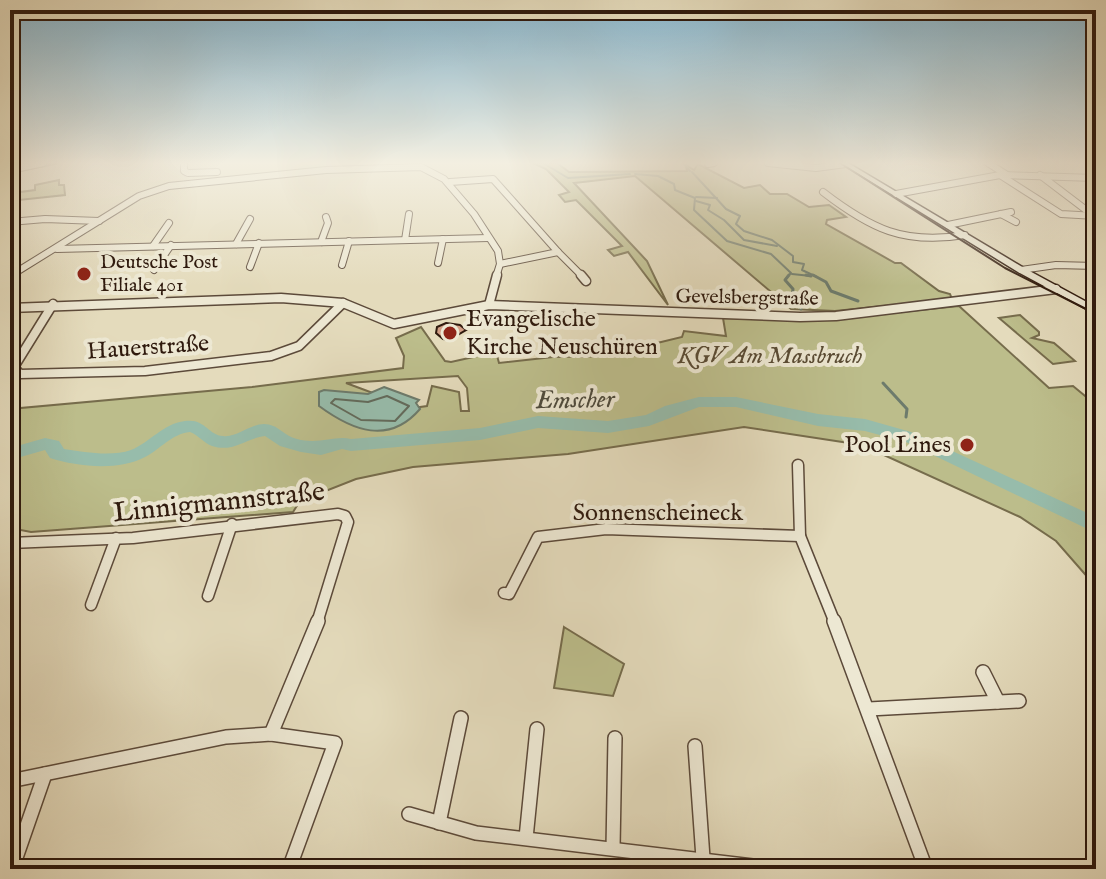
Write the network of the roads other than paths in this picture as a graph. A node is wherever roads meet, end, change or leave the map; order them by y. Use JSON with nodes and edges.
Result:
{"nodes":[{"id":1,"x":128,"y":204,"type":"edge"},
{"id":2,"x":465,"y":204,"type":"edge"},
{"id":3,"x":516,"y":204,"type":"edge"},
{"id":4,"x":838,"y":204,"type":"edge"},
{"id":5,"x":913,"y":204,"type":"edge"},
{"id":6,"x":1046,"y":204,"type":"edge"},
{"id":7,"x":1011,"y":212,"type":"dead end"},
{"id":8,"x":409,"y":214,"type":"dead end"},
{"id":9,"x":1001,"y":214,"type":"junction"},
{"id":10,"x":1095,"y":216,"type":"edge"},
{"id":11,"x":326,"y":217,"type":"dead end"},
{"id":12,"x":250,"y":219,"type":"dead end"},
{"id":13,"x":99,"y":221,"type":"junction"},
{"id":14,"x":10,"y":222,"type":"edge"},
{"id":15,"x":1016,"y":222,"type":"dead end"},
{"id":16,"x":169,"y":223,"type":"dead end"},
{"id":17,"x":948,"y":225,"type":"junction"},
{"id":18,"x":965,"y":235,"type":"junction"},
{"id":19,"x":488,"y":238,"type":"junction"},
{"id":20,"x":443,"y":239,"type":"junction"},
{"id":21,"x":405,"y":240,"type":"junction"},
{"id":22,"x":349,"y":241,"type":"junction"},
{"id":23,"x":321,"y":242,"type":"junction"},
{"id":24,"x":259,"y":243,"type":"junction"},
{"id":25,"x":236,"y":244,"type":"junction"},
{"id":26,"x":171,"y":245,"type":"junction"},
{"id":27,"x":153,"y":246,"type":"junction"},
{"id":28,"x":54,"y":249,"type":"junction"},
{"id":29,"x":558,"y":252,"type":"junction"},
{"id":30,"x":438,"y":263,"type":"dead end"},
{"id":31,"x":500,"y":264,"type":"junction"},
{"id":32,"x":342,"y":265,"type":"dead end"},
{"id":33,"x":250,"y":267,"type":"dead end"},
{"id":34,"x":1096,"y":268,"type":"edge"},
{"id":35,"x":154,"y":270,"type":"dead end"},
{"id":36,"x":1021,"y":270,"type":"junction"},
{"id":37,"x":10,"y":276,"type":"edge"},
{"id":38,"x":586,"y":281,"type":"dead end"},
{"id":39,"x":1056,"y":289,"type":"junction"},
{"id":40,"x":343,"y":303,"type":"junction"},
{"id":41,"x":53,"y":304,"type":"junction"},
{"id":42,"x":489,"y":305,"type":"junction"},
{"id":43,"x":10,"y":308,"type":"edge"},
{"id":44,"x":1096,"y":311,"type":"edge"},
{"id":45,"x":798,"y":465,"type":"dead end"},
{"id":46,"x":232,"y":524,"type":"junction"},
{"id":47,"x":800,"y":536,"type":"junction"},
{"id":48,"x":116,"y":538,"type":"junction"},
{"id":49,"x":12,"y":546,"type":"edge"},
{"id":50,"x":504,"y":593,"type":"dead end"},
{"id":51,"x":208,"y":596,"type":"dead end"},
{"id":52,"x":91,"y":605,"type":"dead end"},
{"id":53,"x":983,"y":672,"type":"dead end"},
{"id":54,"x":1019,"y":701,"type":"dead end"},
{"id":55,"x":998,"y":702,"type":"junction"},
{"id":56,"x":869,"y":709,"type":"junction"},
{"id":57,"x":461,"y":718,"type":"dead end"},
{"id":58,"x":537,"y":729,"type":"dead end"},
{"id":59,"x":271,"y":734,"type":"junction"},
{"id":60,"x":615,"y":738,"type":"dead end"},
{"id":61,"x":695,"y":746,"type":"dead end"},
{"id":62,"x":45,"y":774,"type":"junction"},
{"id":63,"x":10,"y":781,"type":"edge"},
{"id":64,"x":409,"y":814,"type":"dead end"},
{"id":65,"x":439,"y":823,"type":"junction"},
{"id":66,"x":526,"y":838,"type":"junction"},
{"id":67,"x":613,"y":848,"type":"junction"},
{"id":68,"x":703,"y":858,"type":"junction"},
{"id":69,"x":739,"y":866,"type":"edge"},
{"id":70,"x":925,"y":867,"type":"edge"},
{"id":71,"x":12,"y":869,"type":"edge"},
{"id":72,"x":289,"y":869,"type":"edge"},
{"id":73,"x":778,"y":869,"type":"edge"},
{"id":74,"x":896,"y":869,"type":"edge"}],
"edges":[{"from":1,"to":13,"type":"street"},
{"from":2,"to":19,"type":"street"},
{"from":3,"to":29,"type":"street"},
{"from":4,"to":18,"type":"street"},
{"from":5,"to":17,"type":"street"},
{"from":6,"to":10,"type":"street"},
{"from":7,"to":9,"type":"street"},
{"from":8,"to":21,"type":"street"},
{"from":9,"to":15,"type":"street"},
{"from":9,"to":17,"type":"street"},
{"from":11,"to":23,"type":"street"},
{"from":12,"to":25,"type":"street"},
{"from":13,"to":14,"type":"street"},
{"from":13,"to":28,"type":"street"},
{"from":16,"to":27,"type":"street"},
{"from":17,"to":18,"type":"street"},
{"from":18,"to":36,"type":"street"},
{"from":19,"to":20,"type":"street"},
{"from":19,"to":31,"type":"street"},
{"from":20,"to":21,"type":"street"},
{"from":20,"to":30,"type":"street"},
{"from":21,"to":22,"type":"street"},
{"from":22,"to":23,"type":"street"},
{"from":22,"to":32,"type":"street"},
{"from":23,"to":24,"type":"street"},
{"from":24,"to":25,"type":"street"},
{"from":24,"to":33,"type":"street"},
{"from":25,"to":26,"type":"street"},
{"from":26,"to":27,"type":"street"},
{"from":26,"to":35,"type":"street"},
{"from":27,"to":28,"type":"street"},
{"from":28,"to":37,"type":"street"},
{"from":29,"to":31,"type":"street"},
{"from":29,"to":38,"type":"street"},
{"from":31,"to":42,"type":"street"},
{"from":34,"to":36,"type":"street"},
{"from":36,"to":39,"type":"street"},
{"from":39,"to":42,"type":"street","name":"Gevelsbergstraße"},
{"from":39,"to":44,"type":"street"},
{"from":40,"to":41,"type":"street","name":"Gevelsbergstraße"},
{"from":40,"to":41,"type":"street","name":"Hauerstraße"},
{"from":40,"to":42,"type":"street","name":"Gevelsbergstraße"},
{"from":41,"to":43,"type":"street","name":"Gevelsbergstraße"},
{"from":45,"to":47,"type":"street"},
{"from":46,"to":48,"type":"street","name":"Linnigmannstraße"},
{"from":46,"to":51,"type":"street"},
{"from":46,"to":59,"type":"street","name":"Linnigmannstraße"},
{"from":47,"to":50,"type":"street","name":"Sonnenscheineck"},
{"from":47,"to":56,"type":"street"},
{"from":48,"to":49,"type":"street","name":"Linnigmannstraße"},
{"from":48,"to":52,"type":"street"},
{"from":53,"to":55,"type":"street"},
{"from":54,"to":55,"type":"street"},
{"from":55,"to":56,"type":"street"},
{"from":56,"to":70,"type":"street"},
{"from":57,"to":65,"type":"street"},
{"from":58,"to":66,"type":"street"},
{"from":59,"to":62,"type":"street"},
{"from":59,"to":72,"type":"street"},
{"from":60,"to":67,"type":"street"},
{"from":61,"to":68,"type":"street"},
{"from":62,"to":63,"type":"street"},
{"from":62,"to":71,"type":"street"},
{"from":64,"to":65,"type":"street"},
{"from":65,"to":66,"type":"street"},
{"from":66,"to":67,"type":"street"},
{"from":67,"to":68,"type":"street"},
{"from":68,"to":69,"type":"street"},
{"from":69,"to":73,"type":"street"},
{"from":70,"to":74,"type":"street"}]}
